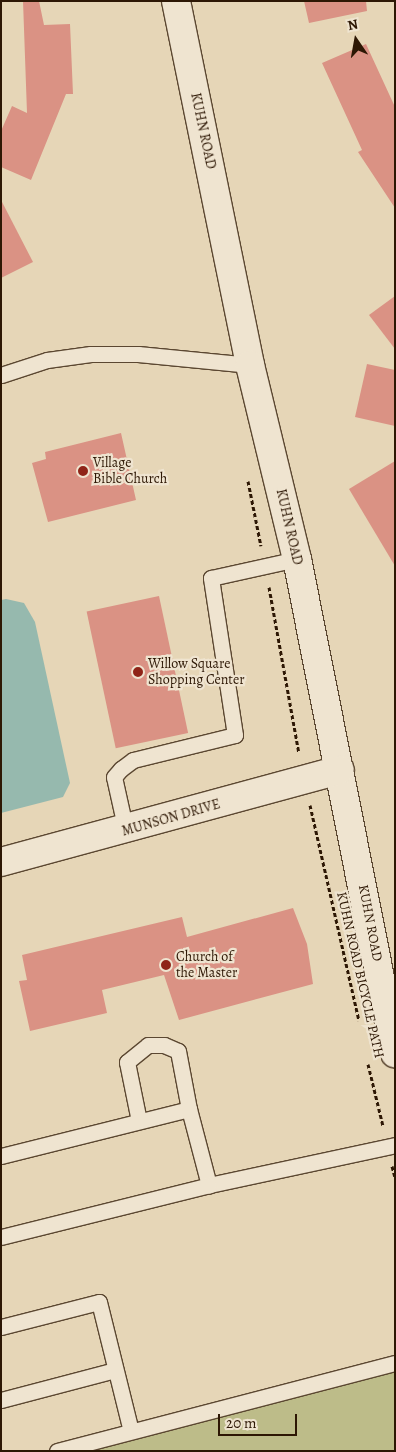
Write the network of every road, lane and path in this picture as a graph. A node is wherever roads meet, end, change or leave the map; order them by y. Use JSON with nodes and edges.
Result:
{"nodes":[{"id":1,"x":176,"y":1,"type":"edge"},
{"id":2,"x":250,"y":364,"type":"junction"},
{"id":3,"x":1,"y":375,"type":"edge"},
{"id":4,"x":296,"y":559,"type":"junction"},
{"id":5,"x":340,"y":770,"type":"junction"},
{"id":6,"x":311,"y":808,"type":"dead end"},
{"id":7,"x":126,"y":831,"type":"junction"},
{"id":8,"x":1,"y":862,"type":"edge"},
{"id":9,"x":359,"y":1024,"type":"dead end"},
{"id":10,"x":395,"y":1053,"type":"edge"},
{"id":11,"x":368,"y":1062,"type":"dead end"},
{"id":12,"x":189,"y":1109,"type":"junction"},
{"id":13,"x":139,"y":1121,"type":"junction"},
{"id":14,"x":391,"y":1146,"type":"edge"},
{"id":15,"x":1,"y":1156,"type":"edge"},
{"id":16,"x":395,"y":1177,"type":"edge"},
{"id":17,"x":209,"y":1185,"type":"junction"},
{"id":18,"x":1,"y":1237,"type":"edge"},
{"id":19,"x":1,"y":1327,"type":"edge"},
{"id":20,"x":395,"y":1362,"type":"edge"},
{"id":21,"x":116,"y":1370,"type":"junction"},
{"id":22,"x":1,"y":1400,"type":"edge"},
{"id":23,"x":131,"y":1431,"type":"junction"},
{"id":24,"x":57,"y":1451,"type":"edge"}],
"edges":[{"from":1,"to":2,"type":"street","name":"KUHN ROAD"},
{"from":2,"to":3,"type":"lane"},
{"from":2,"to":4,"type":"street","name":"KUHN ROAD"},
{"from":4,"to":5,"type":"street","name":"KUHN ROAD"},
{"from":4,"to":7,"type":"lane"},
{"from":5,"to":7,"type":"street","name":"MUNSON DRIVE"},
{"from":5,"to":10,"type":"street","name":"KUHN ROAD"},
{"from":6,"to":9,"type":"path","name":"KUHN ROAD BICYCLE PATH"},
{"from":7,"to":8,"type":"street","name":"MUNSON DRIVE"},
{"from":11,"to":14,"type":"path","name":"KUHN ROAD BICYCLE PATH"},
{"from":12,"to":13,"type":"lane"},
{"from":12,"to":13,"type":"lane"},
{"from":12,"to":17,"type":"lane"},
{"from":13,"to":15,"type":"lane"},
{"from":14,"to":16,"type":"path","name":"KUHN ROAD BICYCLE PATH"},
{"from":14,"to":17,"type":"lane"},
{"from":17,"to":18,"type":"lane"},
{"from":19,"to":21,"type":"lane"},
{"from":20,"to":23,"type":"lane"},
{"from":21,"to":22,"type":"lane"},
{"from":21,"to":23,"type":"lane"},
{"from":23,"to":24,"type":"lane"}]}
